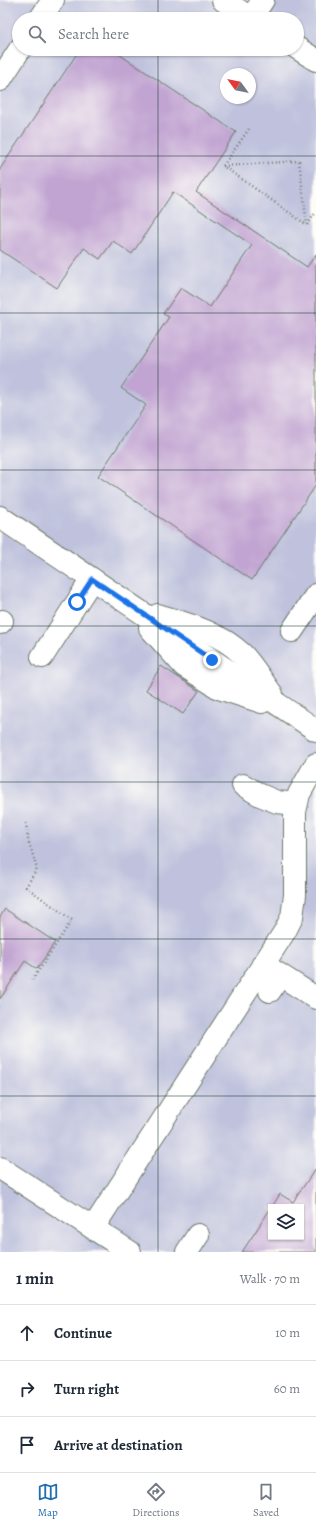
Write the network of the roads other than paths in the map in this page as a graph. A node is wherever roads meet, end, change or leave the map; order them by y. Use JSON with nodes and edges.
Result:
{"nodes":[{"id":1,"x":53,"y":0,"type":"edge"},
{"id":2,"x":223,"y":0,"type":"edge"},
{"id":3,"x":263,"y":0,"type":"edge"},
{"id":4,"x":45,"y":12,"type":"edge"},
{"id":5,"x":241,"y":12,"type":"edge"},
{"id":6,"x":256,"y":12,"type":"edge"},
{"id":7,"x":304,"y":52,"type":"edge"},
{"id":8,"x":15,"y":56,"type":"edge"},
{"id":9,"x":316,"y":60,"type":"edge"},
{"id":10,"x":0,"y":80,"type":"edge"},
{"id":11,"x":0,"y":517,"type":"edge"},
{"id":12,"x":92,"y":579,"type":"junction"},
{"id":13,"x":316,"y":595,"type":"edge"},
{"id":14,"x":292,"y":631,"type":"dead end"},
{"id":15,"x":42,"y":657,"type":"dead end"},
{"id":16,"x":316,"y":730,"type":"edge"},
{"id":17,"x":316,"y":764,"type":"edge"},
{"id":18,"x":242,"y":785,"type":"dead end"},
{"id":19,"x":296,"y":804,"type":"junction"},
{"id":20,"x":271,"y":977,"type":"junction"},
{"id":21,"x":316,"y":998,"type":"edge"},
{"id":22,"x":0,"y":1168,"type":"edge"},
{"id":23,"x":101,"y":1240,"type":"edge"},
{"id":24,"x":130,"y":1252,"type":"edge"}],
"edges":[{"from":1,"to":4,"type":"lane"},
{"from":2,"to":5,"type":"lane"},
{"from":3,"to":6,"type":"lane"},
{"from":7,"to":9,"type":"lane"},
{"from":8,"to":10,"type":"lane"},
{"from":11,"to":12,"type":"lane"},
{"from":12,"to":15,"type":"lane"},
{"from":12,"to":16,"type":"lane"},
{"from":13,"to":14,"type":"lane"},
{"from":17,"to":19,"type":"lane"},
{"from":18,"to":19,"type":"lane"},
{"from":19,"to":20,"type":"lane"},
{"from":20,"to":21,"type":"lane"},
{"from":20,"to":23,"type":"lane"},
{"from":22,"to":23,"type":"lane"},
{"from":23,"to":24,"type":"lane"}]}
